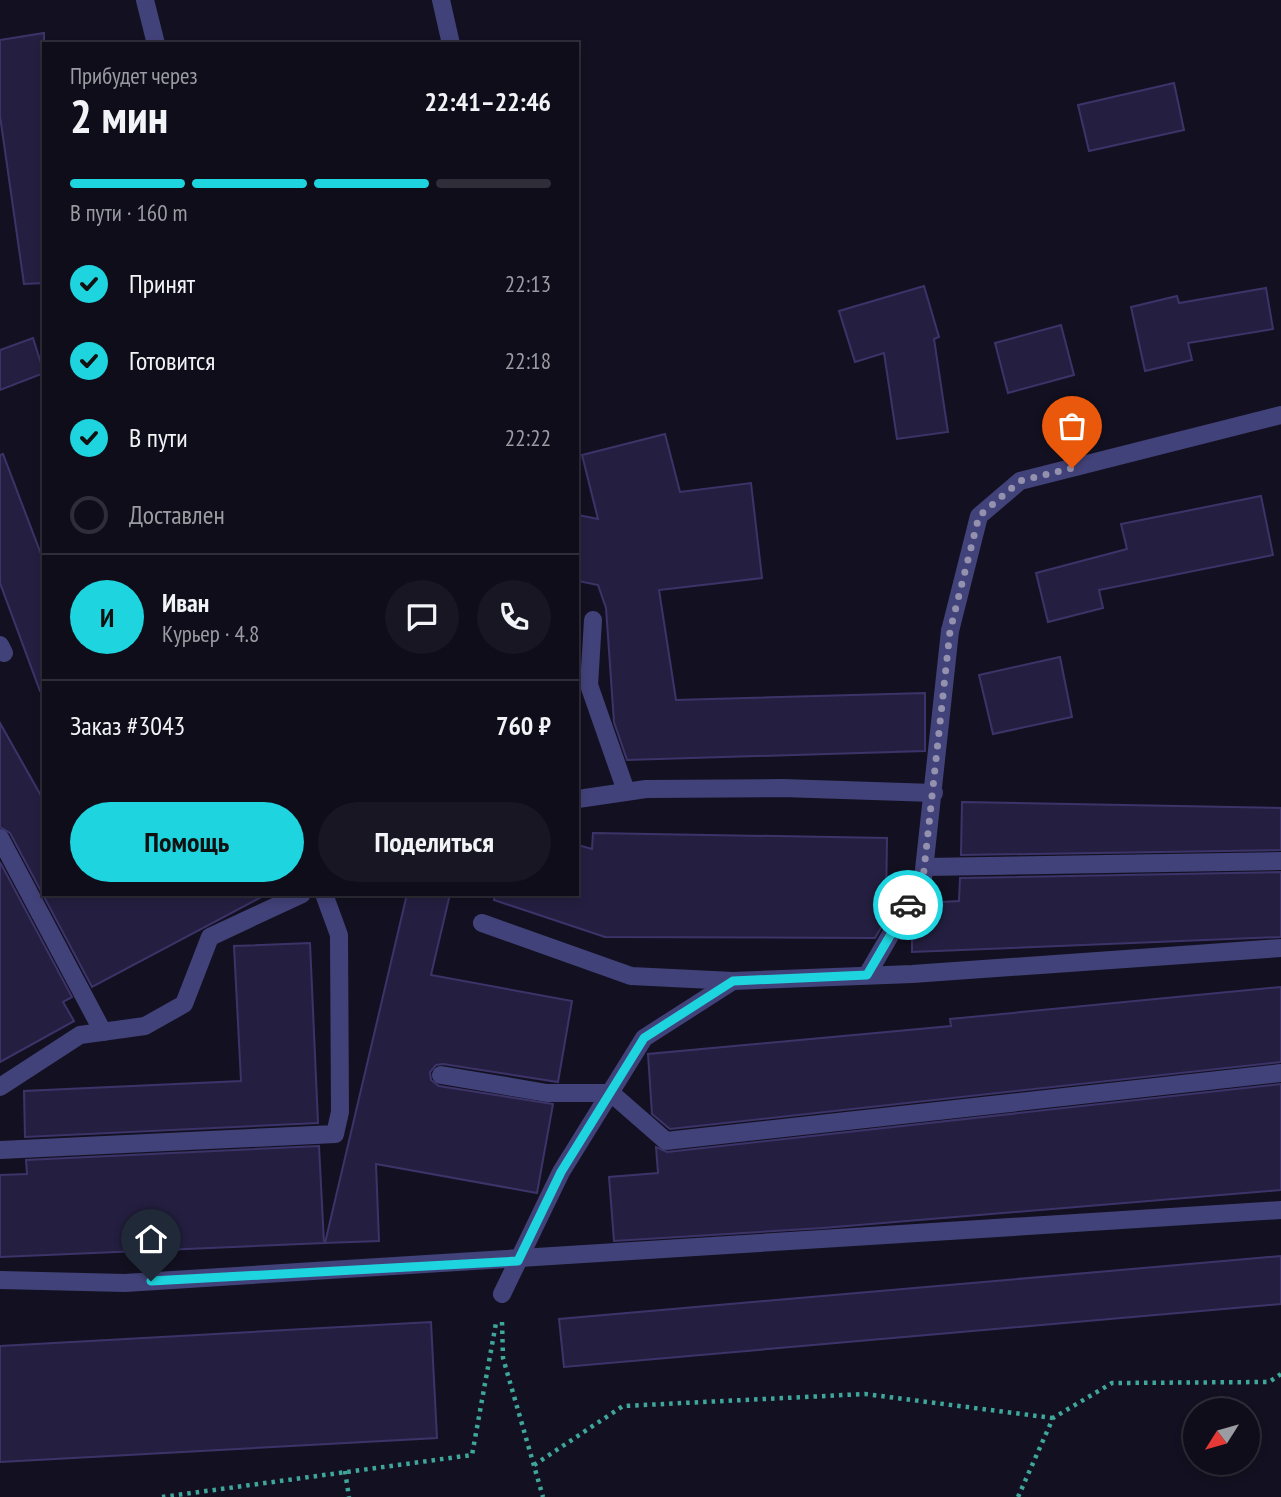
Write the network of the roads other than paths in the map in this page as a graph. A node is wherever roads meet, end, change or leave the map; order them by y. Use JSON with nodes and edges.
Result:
{"nodes":[{"id":1,"x":145,"y":0,"type":"edge"},
{"id":2,"x":441,"y":0,"type":"edge"},
{"id":3,"x":156,"y":42,"type":"edge"},
{"id":4,"x":451,"y":42,"type":"edge"},
{"id":5,"x":1281,"y":415,"type":"edge"},
{"id":6,"x":593,"y":620,"type":"dead end"},
{"id":7,"x":626,"y":791,"type":"junction"},
{"id":8,"x":934,"y":793,"type":"junction"},
{"id":9,"x":579,"y":799,"type":"edge"},
{"id":10,"x":0,"y":838,"type":"edge"},
{"id":11,"x":1281,"y":861,"type":"edge"},
{"id":12,"x":925,"y":867,"type":"junction"},
{"id":13,"x":298,"y":896,"type":"edge"},
{"id":14,"x":325,"y":896,"type":"edge"},
{"id":15,"x":482,"y":923,"type":"dead end"},
{"id":16,"x":1281,"y":948,"type":"edge"},
{"id":17,"x":867,"y":975,"type":"junction"},
{"id":18,"x":733,"y":981,"type":"junction"},
{"id":19,"x":103,"y":1032,"type":"junction"},
{"id":20,"x":1281,"y":1073,"type":"edge"},
{"id":21,"x":441,"y":1075,"type":"dead end"},
{"id":22,"x":0,"y":1087,"type":"edge"},
{"id":23,"x":611,"y":1093,"type":"junction"},
{"id":24,"x":0,"y":1150,"type":"edge"},
{"id":25,"x":1281,"y":1210,"type":"edge"},
{"id":26,"x":518,"y":1261,"type":"junction"},
{"id":27,"x":0,"y":1280,"type":"edge"},
{"id":28,"x":502,"y":1294,"type":"road end"}],
"edges":[{"from":1,"to":3,"type":"street"},
{"from":2,"to":4,"type":"street"},
{"from":5,"to":8,"type":"street"},
{"from":6,"to":7,"type":"street"},
{"from":7,"to":8,"type":"street"},
{"from":7,"to":9,"type":"street"},
{"from":8,"to":12,"type":"street"},
{"from":10,"to":19,"type":"street"},
{"from":11,"to":12,"type":"street"},
{"from":12,"to":17,"type":"street"},
{"from":13,"to":19,"type":"street"},
{"from":14,"to":24,"type":"street"},
{"from":15,"to":18,"type":"street"},
{"from":16,"to":17,"type":"street"},
{"from":17,"to":18,"type":"street"},
{"from":18,"to":23,"type":"street"},
{"from":19,"to":22,"type":"street"},
{"from":20,"to":23,"type":"street"},
{"from":21,"to":23,"type":"street"},
{"from":23,"to":26,"type":"street"},
{"from":25,"to":26,"type":"street"},
{"from":26,"to":27,"type":"street"},
{"from":26,"to":28,"type":"street"}]}
